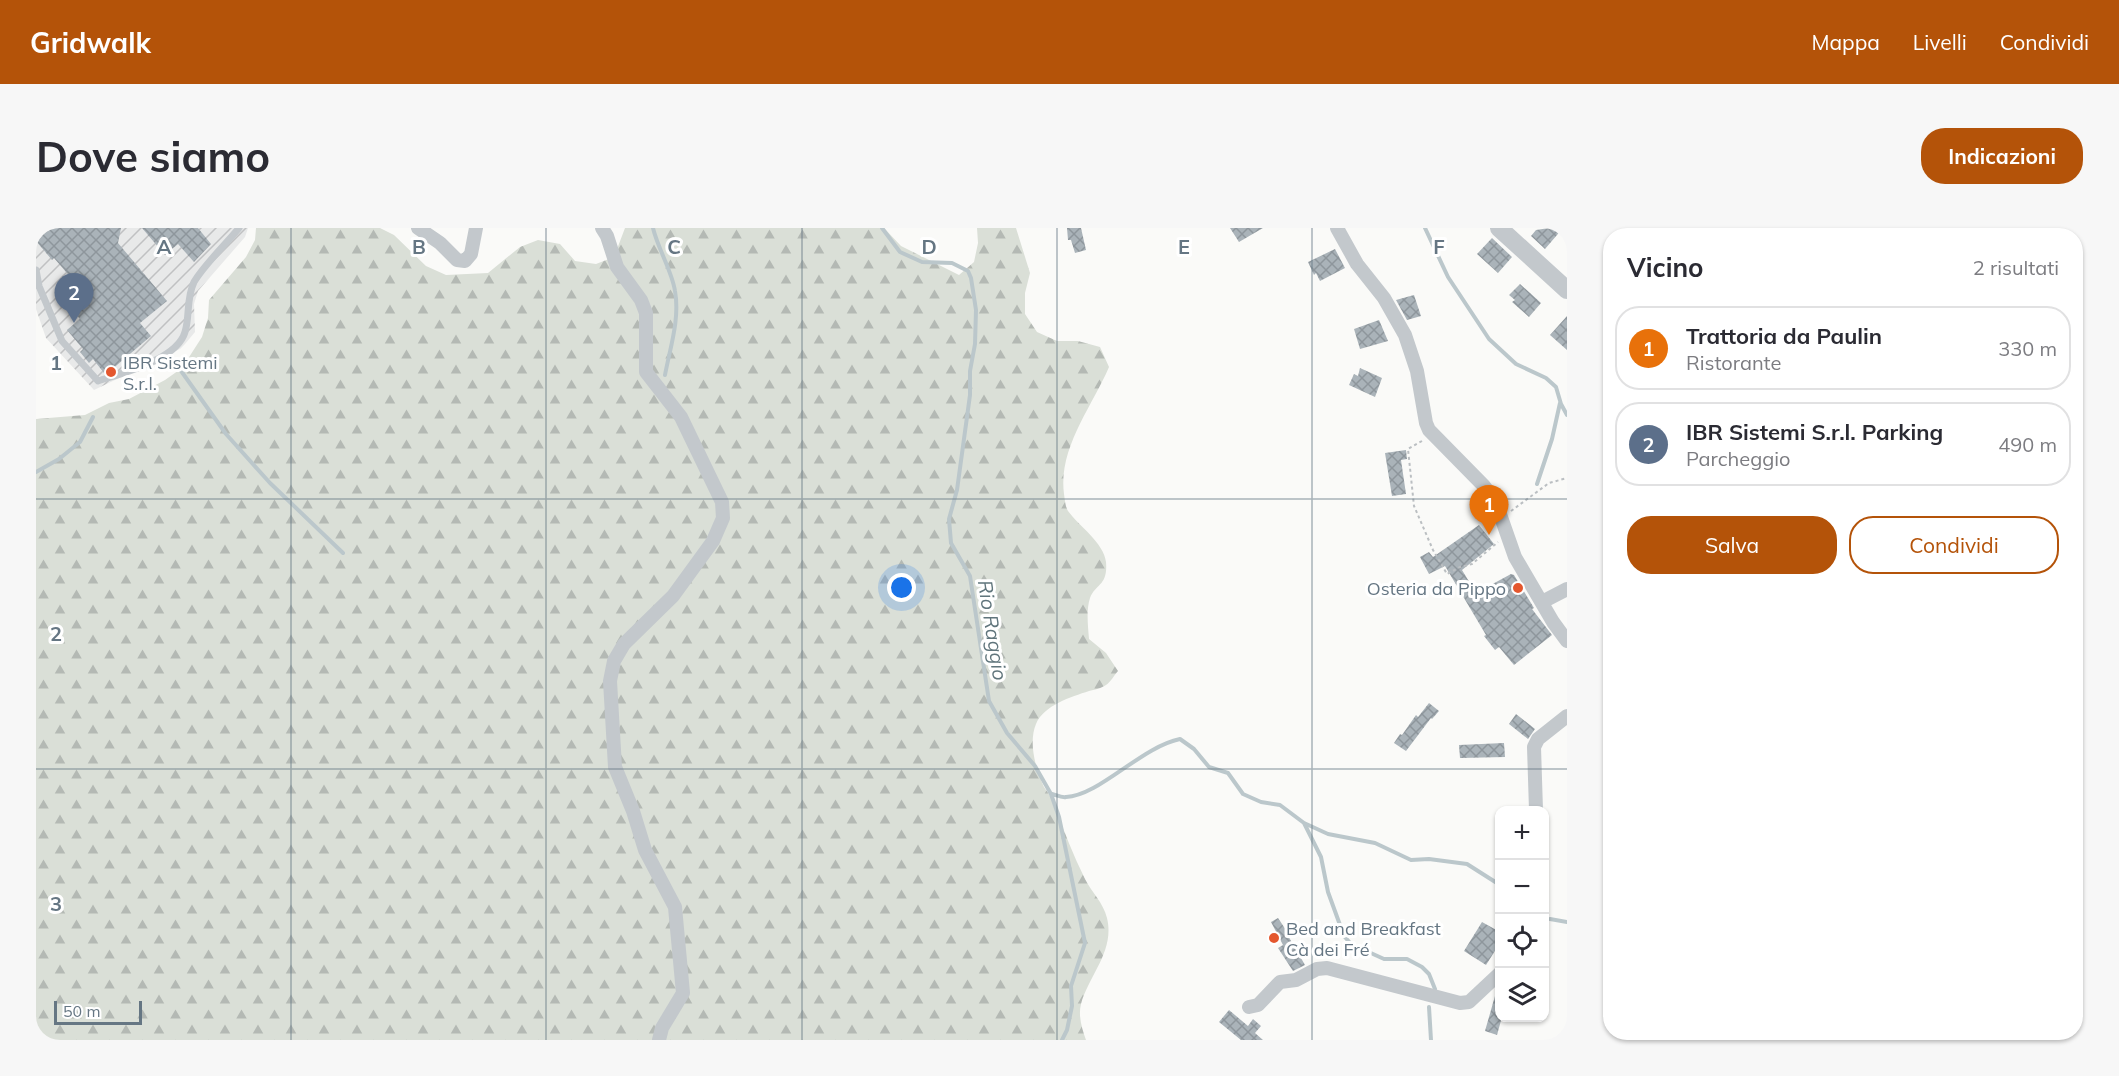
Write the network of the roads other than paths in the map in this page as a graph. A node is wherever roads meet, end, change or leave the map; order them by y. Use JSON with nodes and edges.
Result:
{"nodes":[{"id":1,"x":239,"y":228,"type":"edge"},
{"id":2,"x":418,"y":228,"type":"edge"},
{"id":3,"x":476,"y":228,"type":"edge"},
{"id":4,"x":602,"y":228,"type":"edge"},
{"id":5,"x":1337,"y":228,"type":"edge"},
{"id":6,"x":1499,"y":228,"type":"edge"},
{"id":7,"x":36,"y":270,"type":"edge"},
{"id":8,"x":1567,"y":290,"type":"edge"},
{"id":9,"x":1567,"y":589,"type":"edge"},
{"id":10,"x":1542,"y":602,"type":"junction"},
{"id":11,"x":1567,"y":641,"type":"edge"},
{"id":12,"x":1567,"y":716,"type":"edge"},
{"id":13,"x":1536,"y":806,"type":"edge"},
{"id":14,"x":1495,"y":978,"type":"edge"},
{"id":15,"x":1249,"y":1007,"type":"dead end"},
{"id":16,"x":659,"y":1040,"type":"edge"}],
"edges":[{"from":1,"to":7,"type":"lane"},
{"from":2,"to":3,"type":"street"},
{"from":4,"to":16,"type":"street"},
{"from":5,"to":10,"type":"street"},
{"from":6,"to":8,"type":"street"},
{"from":9,"to":10,"type":"street"},
{"from":10,"to":11,"type":"street"},
{"from":12,"to":13,"type":"street"},
{"from":14,"to":15,"type":"street"}]}
